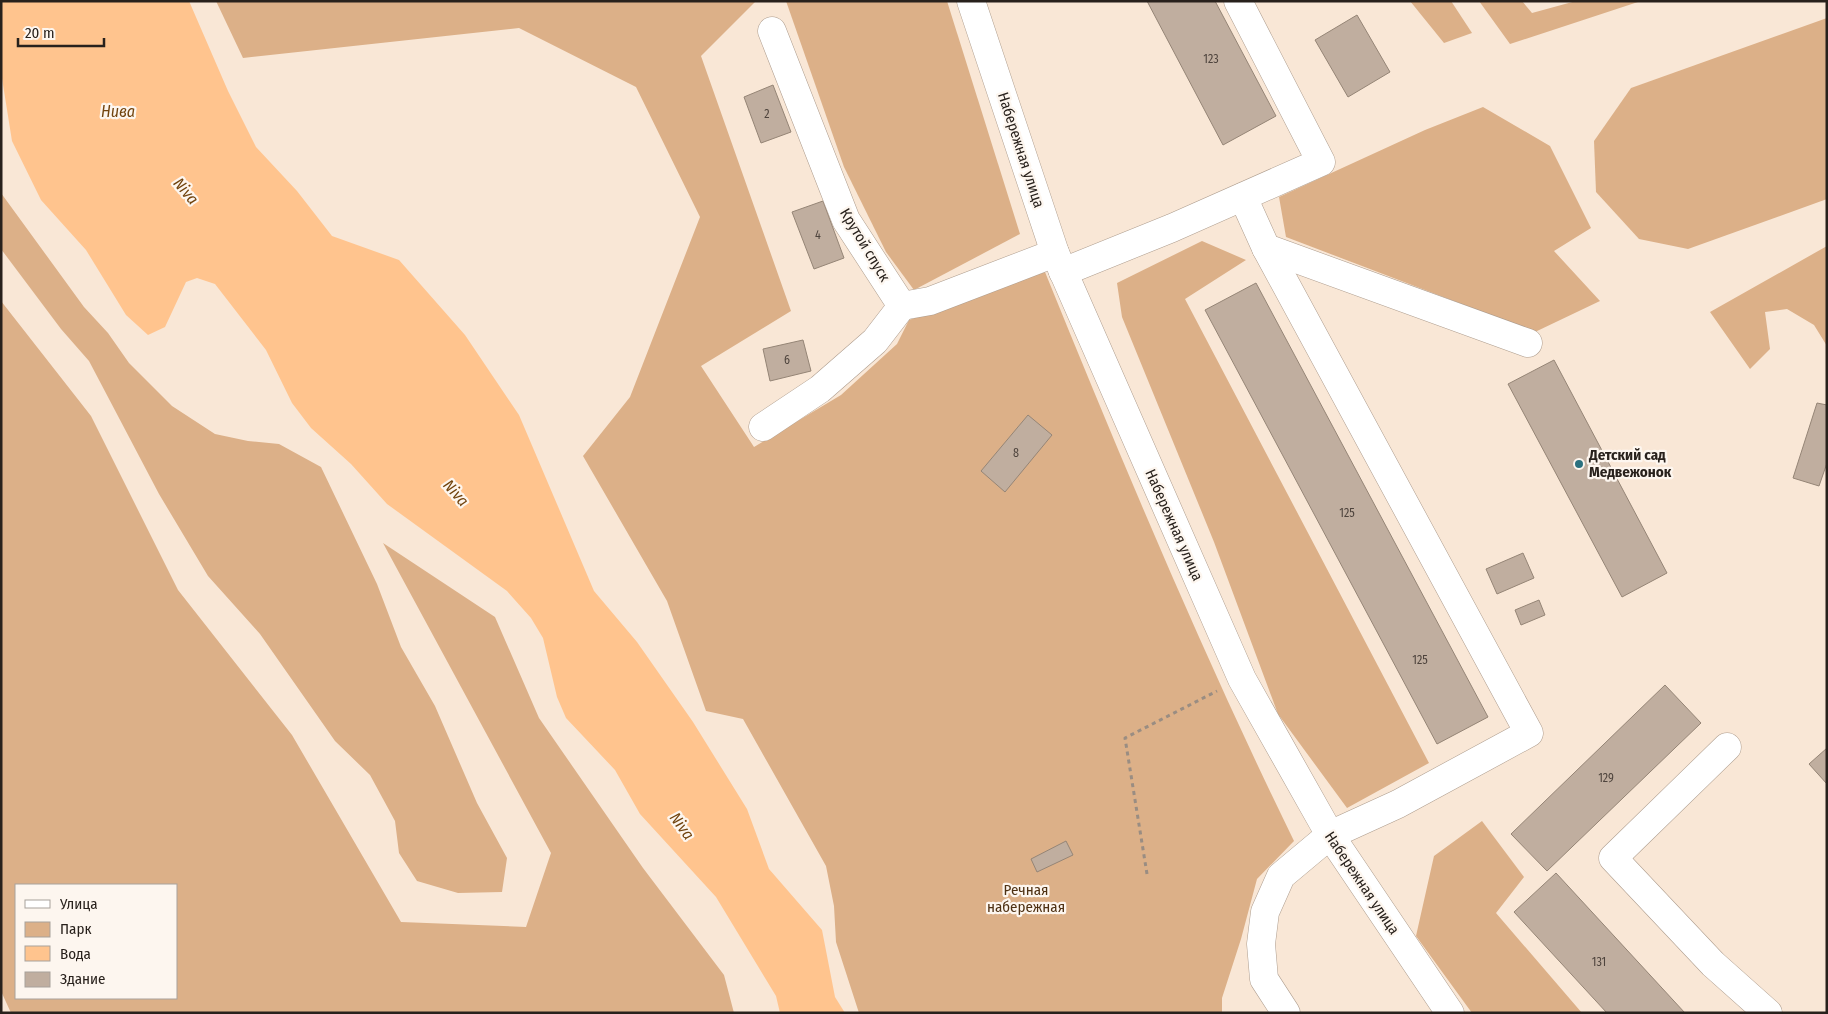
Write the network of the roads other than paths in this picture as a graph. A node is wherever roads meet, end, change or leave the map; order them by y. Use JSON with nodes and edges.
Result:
{"nodes":[{"id":1,"x":971,"y":1,"type":"edge"},
{"id":2,"x":1238,"y":1,"type":"edge"},
{"id":3,"x":772,"y":31,"type":"dead end"},
{"id":4,"x":1243,"y":197,"type":"junction"},
{"id":5,"x":1266,"y":248,"type":"junction"},
{"id":6,"x":1059,"y":263,"type":"junction"},
{"id":7,"x":902,"y":306,"type":"junction"},
{"id":8,"x":1528,"y":343,"type":"dead end"},
{"id":9,"x":763,"y":427,"type":"dead end"},
{"id":10,"x":1727,"y":748,"type":"dead end"},
{"id":11,"x":1330,"y":835,"type":"junction"},
{"id":12,"x":1286,"y":1013,"type":"edge"},
{"id":13,"x":1450,"y":1013,"type":"edge"},
{"id":14,"x":1768,"y":1013,"type":"edge"}],
"edges":[{"from":1,"to":6,"type":"street","name":"Набережная улица"},
{"from":2,"to":4,"type":"street"},
{"from":3,"to":7,"type":"street","name":"Крутой спуск"},
{"from":4,"to":5,"type":"street"},
{"from":4,"to":6,"type":"street"},
{"from":5,"to":8,"type":"street"},
{"from":5,"to":11,"type":"street"},
{"from":6,"to":7,"type":"street"},
{"from":6,"to":11,"type":"street","name":"Набережная улица"},
{"from":7,"to":9,"type":"street"},
{"from":10,"to":14,"type":"street"},
{"from":11,"to":12,"type":"street"},
{"from":11,"to":13,"type":"street","name":"Набережная улица"}]}
